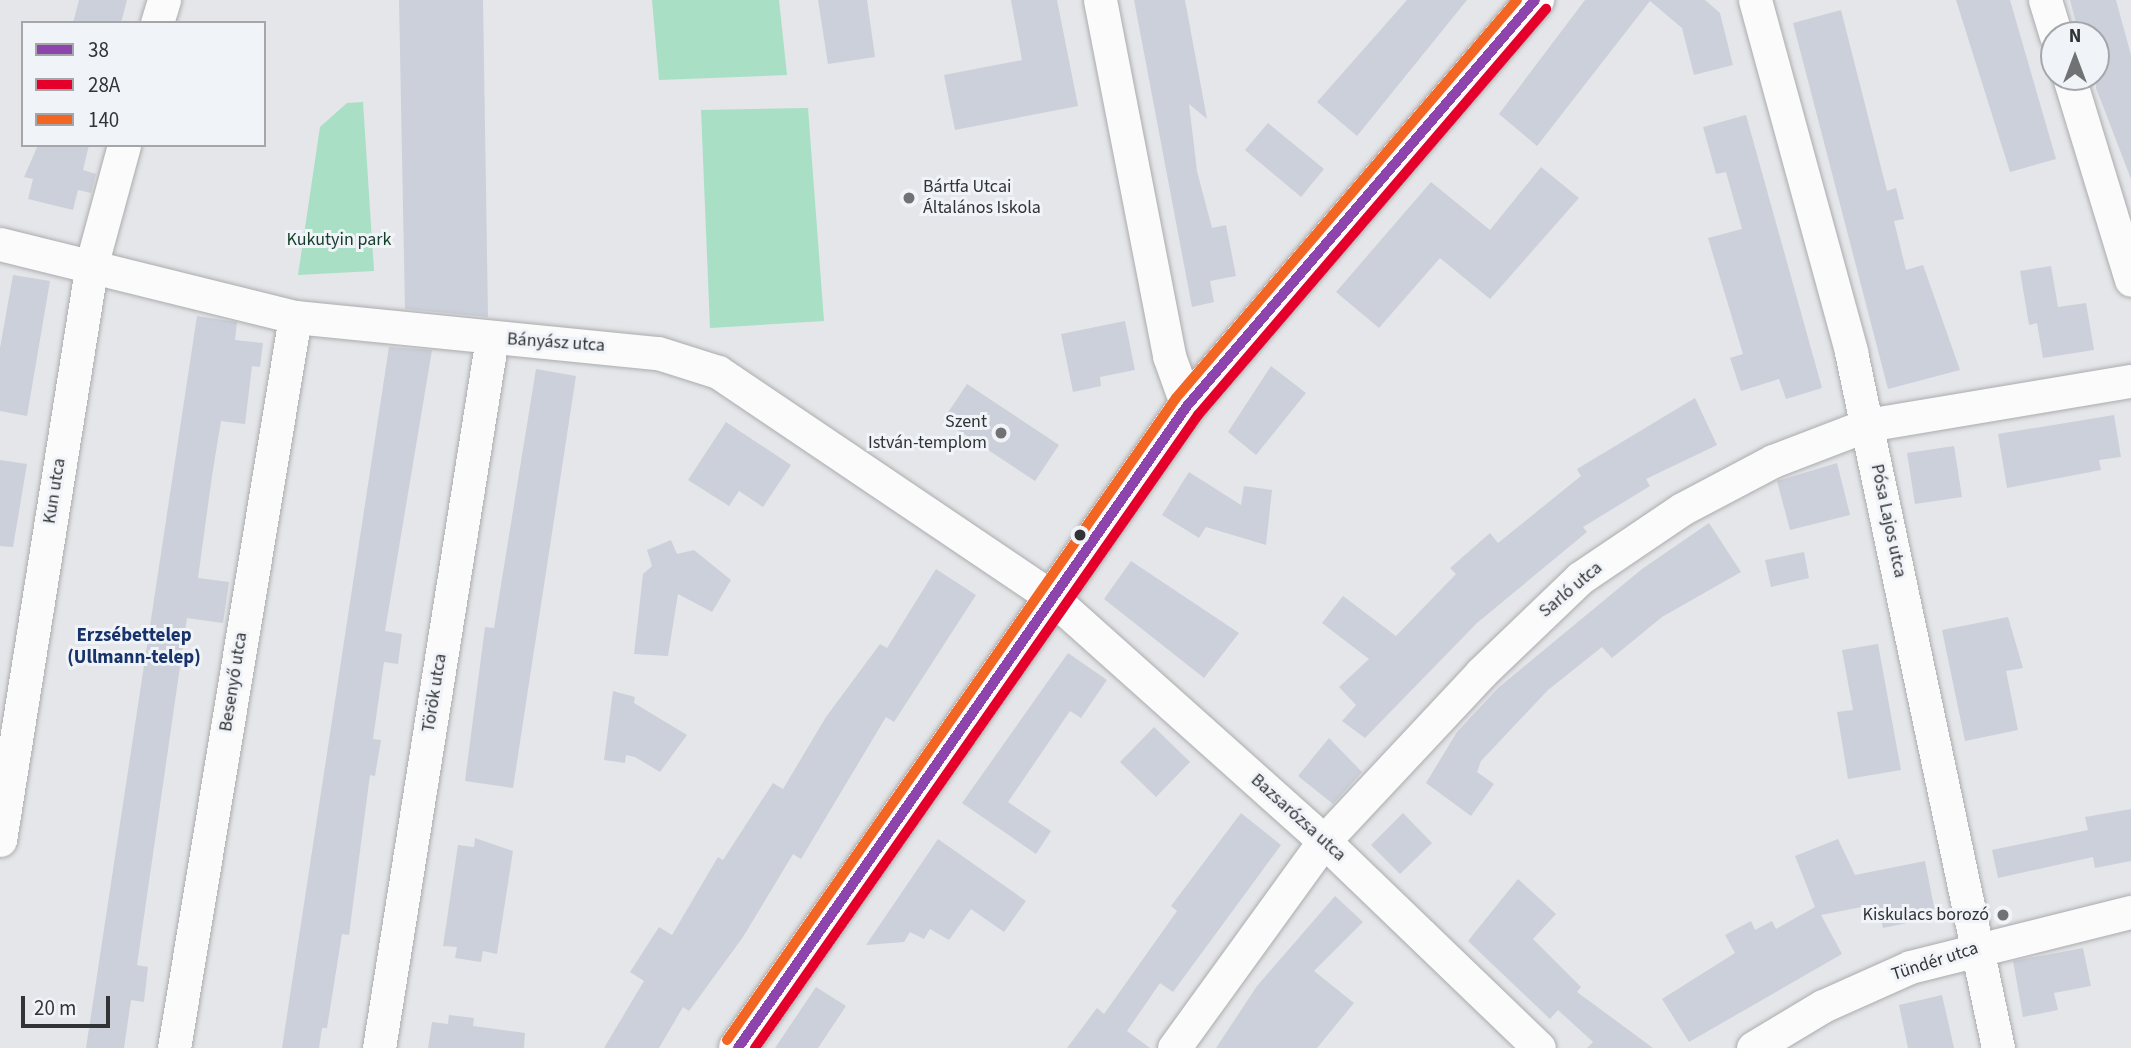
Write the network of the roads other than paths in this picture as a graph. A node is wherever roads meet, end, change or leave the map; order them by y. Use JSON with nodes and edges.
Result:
{"nodes":[{"id":1,"x":164,"y":0,"type":"edge"},
{"id":2,"x":1100,"y":0,"type":"edge"},
{"id":3,"x":1535,"y":0,"type":"edge"},
{"id":4,"x":1755,"y":0,"type":"edge"},
{"id":5,"x":2045,"y":0,"type":"edge"},
{"id":6,"x":158,"y":21,"type":"edge"},
{"id":7,"x":2052,"y":21,"type":"edge"},
{"id":8,"x":2073,"y":91,"type":"edge"},
{"id":9,"x":123,"y":147,"type":"edge"},
{"id":10,"x":0,"y":244,"type":"edge"},
{"id":11,"x":92,"y":263,"type":"junction"},
{"id":12,"x":2131,"y":280,"type":"edge"},
{"id":13,"x":295,"y":317,"type":"junction"},
{"id":14,"x":492,"y":338,"type":"junction"},
{"id":15,"x":2131,"y":382,"type":"edge"},
{"id":16,"x":1187,"y":407,"type":"junction"},
{"id":17,"x":1867,"y":425,"type":"junction"},
{"id":18,"x":1050,"y":596,"type":"junction"},
{"id":19,"x":0,"y":840,"type":"edge"},
{"id":20,"x":1324,"y":841,"type":"junction"},
{"id":21,"x":2131,"y":912,"type":"edge"},
{"id":22,"x":1980,"y":947,"type":"junction"},
{"id":23,"x":174,"y":1048,"type":"edge"},
{"id":24,"x":379,"y":1048,"type":"edge"},
{"id":25,"x":738,"y":1048,"type":"edge"},
{"id":26,"x":1174,"y":1048,"type":"edge"},
{"id":27,"x":1539,"y":1048,"type":"edge"},
{"id":28,"x":1753,"y":1048,"type":"edge"},
{"id":29,"x":1998,"y":1048,"type":"edge"}],
"edges":[{"from":1,"to":6,"type":"street"},
{"from":2,"to":16,"type":"street"},
{"from":3,"to":16,"type":"street"},
{"from":4,"to":17,"type":"street","name":"Pósa Lajos utca"},
{"from":5,"to":7,"type":"street"},
{"from":8,"to":12,"type":"street"},
{"from":9,"to":11,"type":"street","name":"Kun utca"},
{"from":10,"to":11,"type":"street","name":"Bányász utca"},
{"from":11,"to":13,"type":"street","name":"Bányász utca"},
{"from":11,"to":19,"type":"street","name":"Kun utca"},
{"from":13,"to":14,"type":"street","name":"Bányász utca"},
{"from":13,"to":23,"type":"street","name":"Besenyő utca"},
{"from":14,"to":18,"type":"street","name":"Bányász utca"},
{"from":14,"to":24,"type":"street","name":"Török utca"},
{"from":15,"to":17,"type":"street","name":"Sarló utca"},
{"from":16,"to":18,"type":"street"},
{"from":17,"to":20,"type":"street","name":"Sarló utca"},
{"from":17,"to":22,"type":"street","name":"Pósa Lajos utca"},
{"from":18,"to":20,"type":"street","name":"Bazsarózsa utca"},
{"from":18,"to":25,"type":"street"},
{"from":20,"to":26,"type":"street","name":"Sarló utca"},
{"from":20,"to":27,"type":"street","name":"Bazsarózsa utca"},
{"from":21,"to":22,"type":"street","name":"Tündér utca"},
{"from":22,"to":28,"type":"street","name":"Tündér utca"},
{"from":22,"to":29,"type":"street","name":"Pósa Lajos utca"}]}
